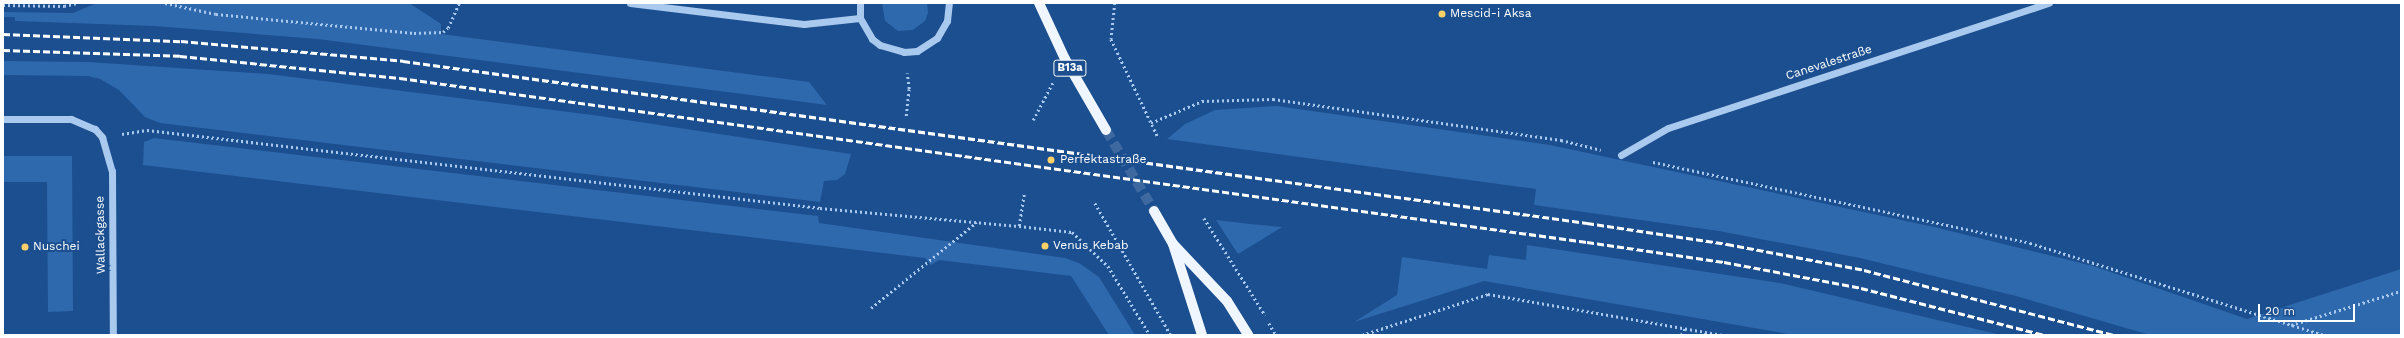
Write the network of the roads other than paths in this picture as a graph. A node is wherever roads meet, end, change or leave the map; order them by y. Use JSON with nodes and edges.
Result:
{"nodes":[{"id":1,"x":630,"y":3,"type":"edge"},
{"id":2,"x":860,"y":3,"type":"edge"},
{"id":3,"x":949,"y":3,"type":"edge"},
{"id":4,"x":1039,"y":3,"type":"edge"},
{"id":5,"x":2049,"y":3,"type":"edge"},
{"id":6,"x":860,"y":18,"type":"junction"},
{"id":7,"x":3,"y":119,"type":"edge"},
{"id":8,"x":1106,"y":130,"type":"tunnel mouth"},
{"id":9,"x":1621,"y":155,"type":"road end"},
{"id":10,"x":1154,"y":211,"type":"tunnel mouth"},
{"id":11,"x":1173,"y":244,"type":"junction"},
{"id":12,"x":113,"y":335,"type":"edge"},
{"id":13,"x":1202,"y":335,"type":"edge"},
{"id":14,"x":1248,"y":335,"type":"edge"}],
"edges":[{"from":1,"to":6,"type":"street"},
{"from":2,"to":6,"type":"street"},
{"from":3,"to":6,"type":"street"},
{"from":4,"to":8,"type":"main road","number":"B13a"},
{"from":5,"to":9,"type":"street","name":"Canevalestraße"},
{"from":7,"to":12,"type":"street","name":"Wallackgasse"},
{"from":10,"to":11,"type":"main road"},
{"from":11,"to":13,"type":"main road"},
{"from":11,"to":14,"type":"main road"}]}
